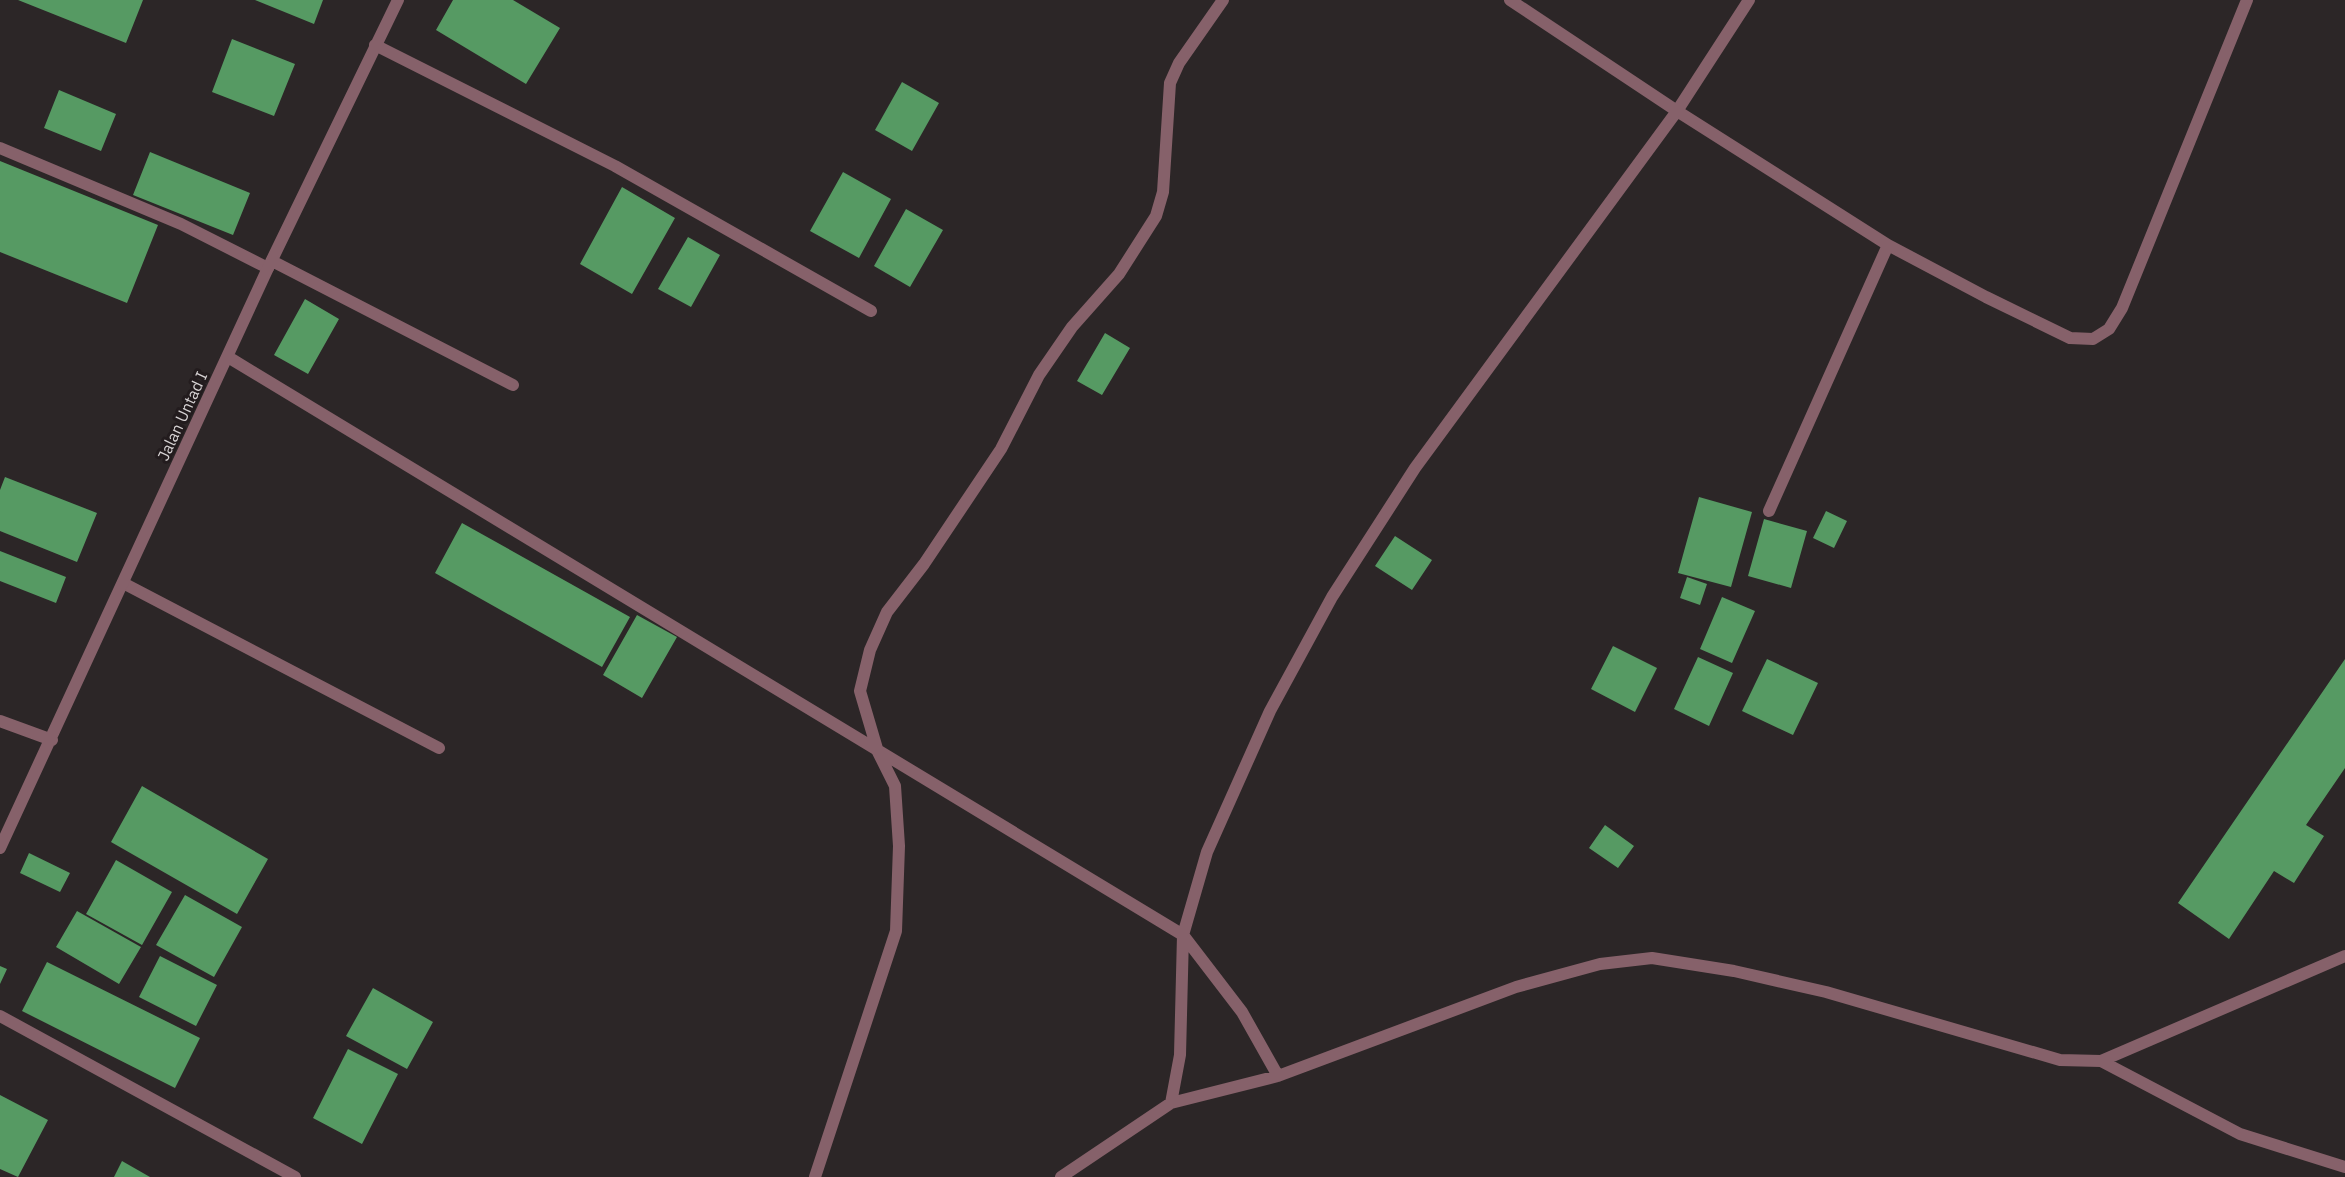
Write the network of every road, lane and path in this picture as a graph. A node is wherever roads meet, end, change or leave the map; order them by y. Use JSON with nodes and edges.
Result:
{"nodes":[{"id":1,"x":398,"y":0,"type":"edge"},
{"id":2,"x":1223,"y":0,"type":"edge"},
{"id":3,"x":1510,"y":0,"type":"edge"},
{"id":4,"x":1749,"y":0,"type":"edge"},
{"id":5,"x":2247,"y":0,"type":"edge"},
{"id":6,"x":375,"y":45,"type":"junction"},
{"id":7,"x":1677,"y":111,"type":"junction"},
{"id":8,"x":0,"y":148,"type":"edge"},
{"id":9,"x":1888,"y":244,"type":"junction"},
{"id":10,"x":270,"y":264,"type":"junction"},
{"id":11,"x":871,"y":311,"type":"dead end"},
{"id":12,"x":228,"y":357,"type":"junction"},
{"id":13,"x":513,"y":385,"type":"dead end"},
{"id":14,"x":1770,"y":511,"type":"dead end"},
{"id":15,"x":123,"y":583,"type":"junction"},
{"id":16,"x":0,"y":721,"type":"edge"},
{"id":17,"x":52,"y":740,"type":"junction"},
{"id":18,"x":439,"y":748,"type":"dead end"},
{"id":19,"x":878,"y":752,"type":"junction"},
{"id":20,"x":0,"y":848,"type":"edge"},
{"id":21,"x":1184,"y":935,"type":"junction"},
{"id":22,"x":2345,"y":956,"type":"edge"},
{"id":23,"x":0,"y":1016,"type":"edge"},
{"id":24,"x":2101,"y":1061,"type":"junction"},
{"id":25,"x":1278,"y":1076,"type":"junction"},
{"id":26,"x":1171,"y":1103,"type":"junction"},
{"id":27,"x":2345,"y":1167,"type":"edge"},
{"id":28,"x":295,"y":1177,"type":"edge"},
{"id":29,"x":815,"y":1177,"type":"edge"},
{"id":30,"x":1061,"y":1177,"type":"edge"}],
"edges":[{"from":1,"to":6,"type":"street","name":"Jalan Untad I"},
{"from":2,"to":19,"type":"street"},
{"from":3,"to":7,"type":"street"},
{"from":4,"to":7,"type":"street"},
{"from":5,"to":9,"type":"street"},
{"from":6,"to":10,"type":"street","name":"Jalan Untad I"},
{"from":6,"to":11,"type":"street"},
{"from":7,"to":9,"type":"street"},
{"from":7,"to":21,"type":"street"},
{"from":8,"to":10,"type":"street"},
{"from":9,"to":14,"type":"street"},
{"from":10,"to":12,"type":"street","name":"Jalan Untad I"},
{"from":10,"to":13,"type":"street"},
{"from":12,"to":15,"type":"street","name":"Jalan Untad I"},
{"from":12,"to":19,"type":"street"},
{"from":15,"to":17,"type":"street","name":"Jalan Untad I"},
{"from":15,"to":18,"type":"street"},
{"from":16,"to":17,"type":"street"},
{"from":17,"to":20,"type":"street","name":"Jalan Untad I"},
{"from":19,"to":21,"type":"street"},
{"from":19,"to":29,"type":"street"},
{"from":21,"to":25,"type":"street"},
{"from":21,"to":26,"type":"street"},
{"from":22,"to":24,"type":"street"},
{"from":23,"to":28,"type":"street"},
{"from":24,"to":25,"type":"street"},
{"from":24,"to":27,"type":"street"},
{"from":25,"to":26,"type":"street"},
{"from":26,"to":30,"type":"street"}]}
